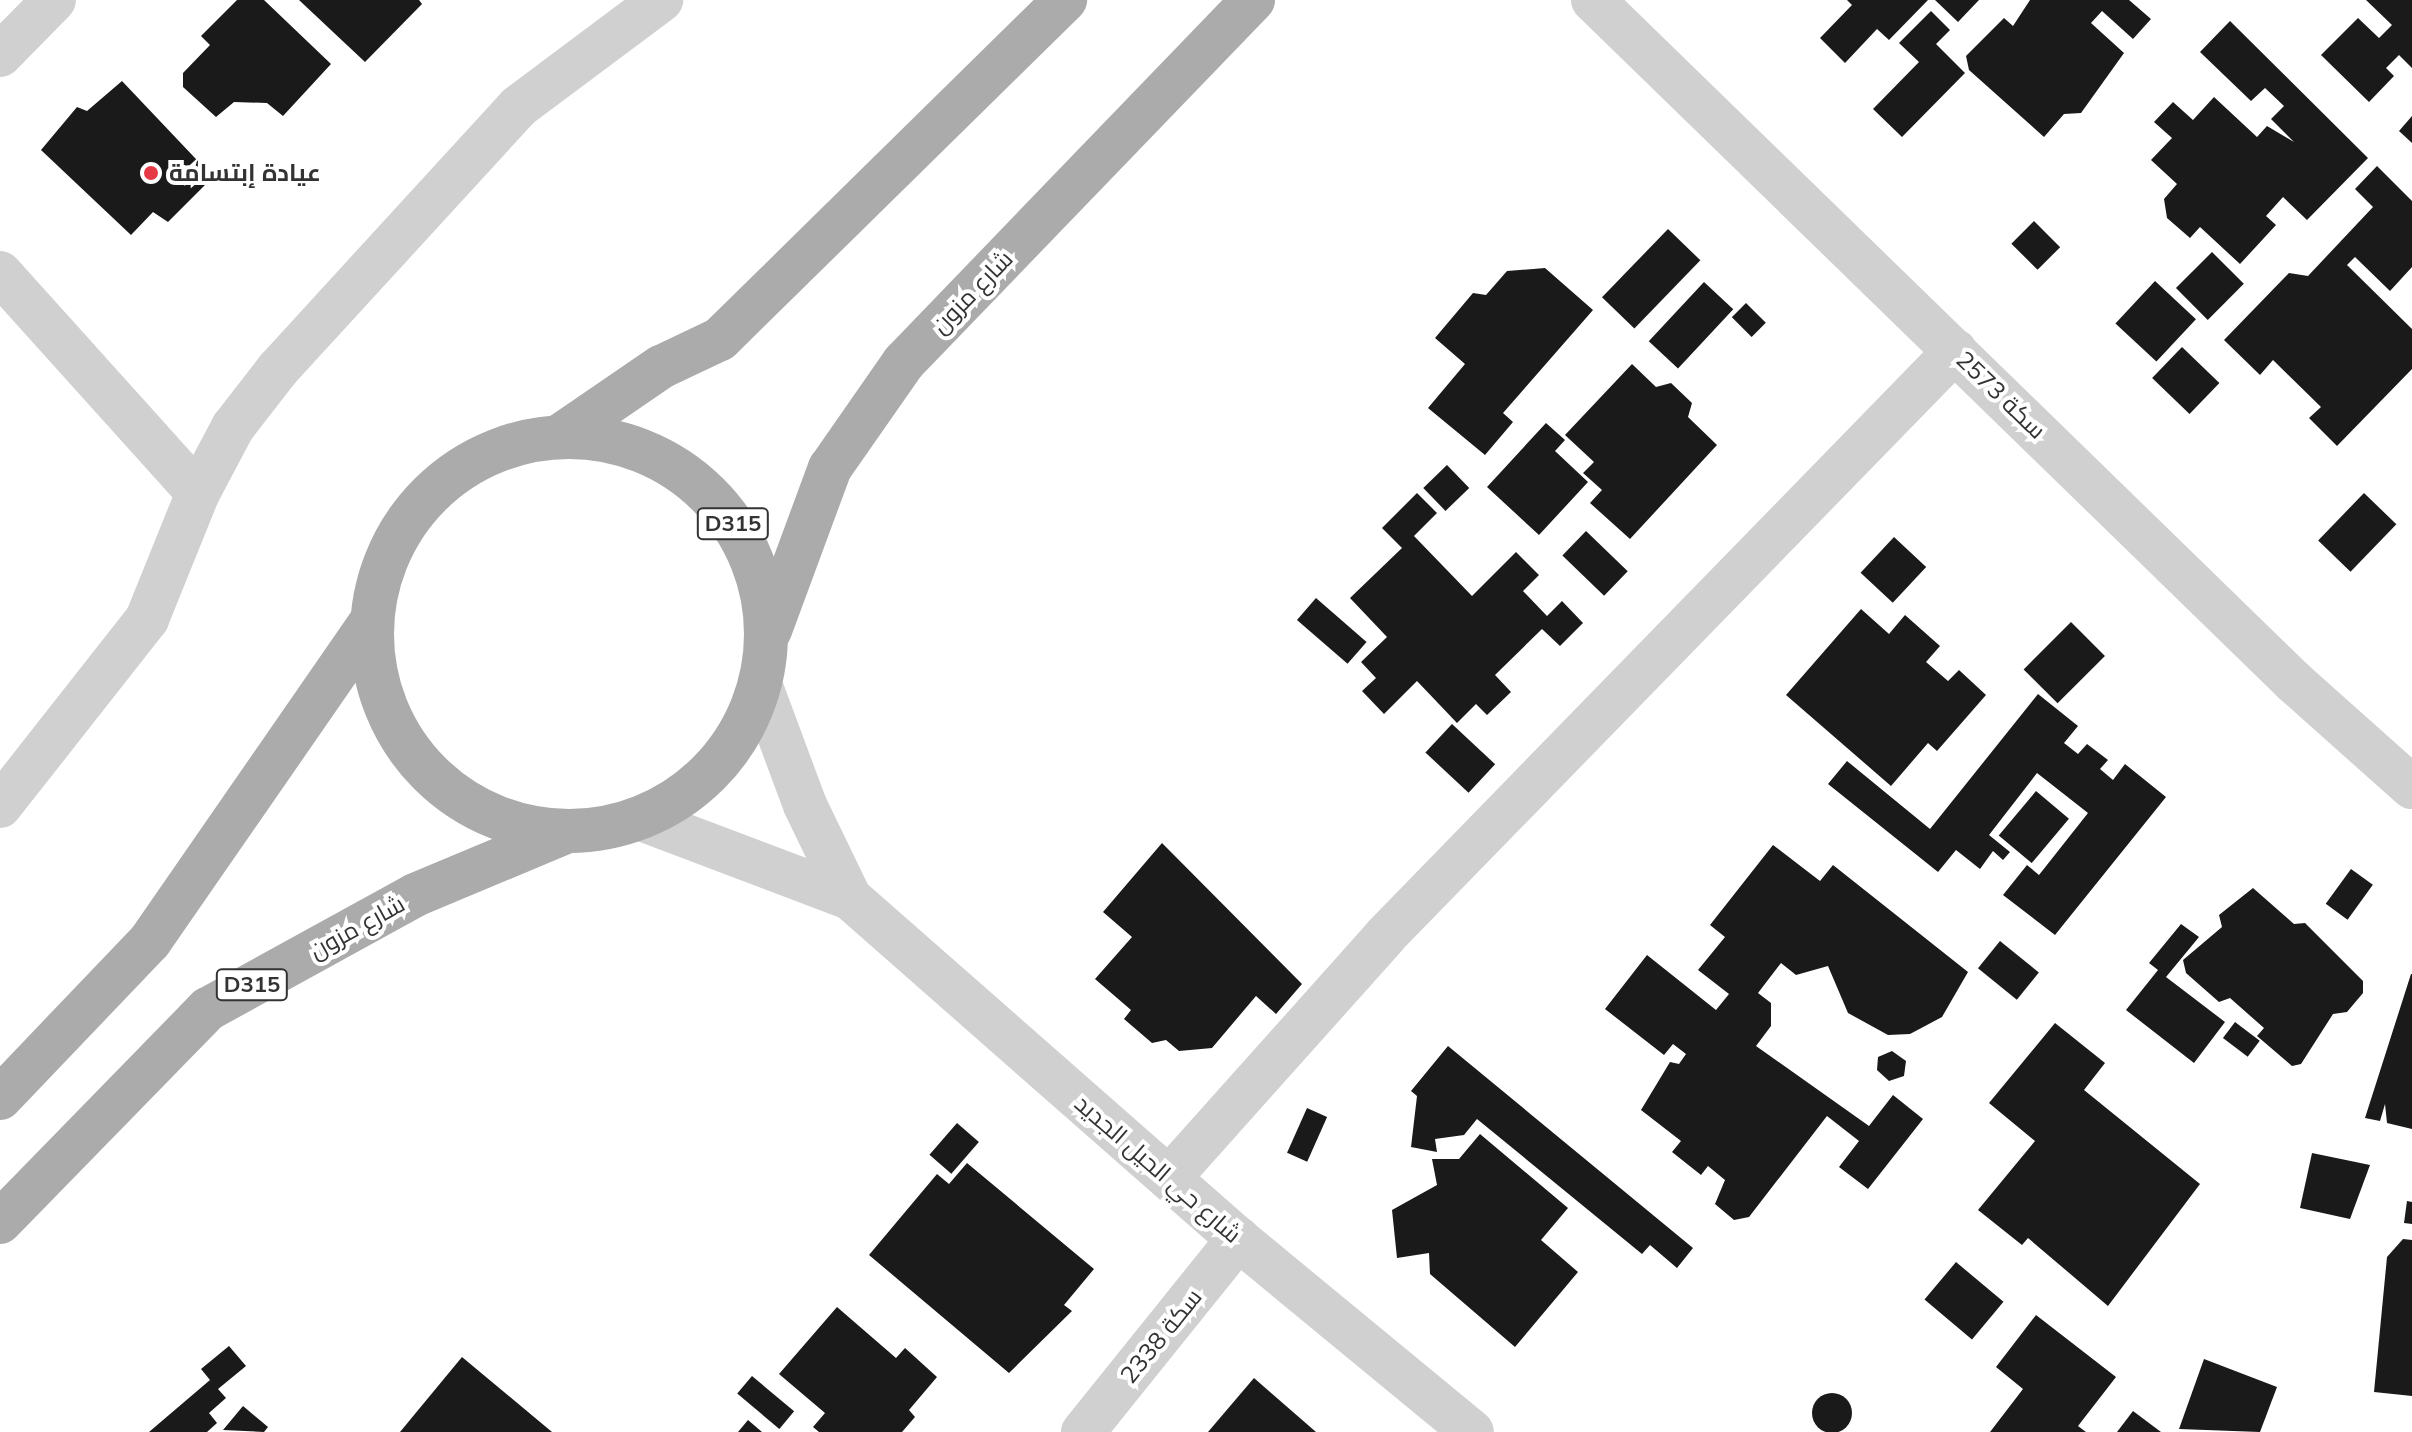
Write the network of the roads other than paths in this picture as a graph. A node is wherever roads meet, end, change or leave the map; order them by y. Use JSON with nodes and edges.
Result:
{"nodes":[{"id":1,"x":54,"y":0,"type":"edge"},
{"id":2,"x":661,"y":0,"type":"edge"},
{"id":3,"x":1065,"y":0,"type":"edge"},
{"id":4,"x":1253,"y":0,"type":"edge"},
{"id":5,"x":1610,"y":6,"type":"edge"},
{"id":6,"x":0,"y":55,"type":"edge"},
{"id":7,"x":0,"y":273,"type":"edge"},
{"id":8,"x":1955,"y":351,"type":"junction"},
{"id":9,"x":563,"y":434,"type":"junction"},
{"id":10,"x":198,"y":493,"type":"junction"},
{"id":11,"x":370,"y":623,"type":"junction"},
{"id":12,"x":768,"y":636,"type":"junction"},
{"id":13,"x":760,"y":684,"type":"junction"},
{"id":14,"x":2412,"y":787,"type":"edge"},
{"id":15,"x":0,"y":806,"type":"edge"},
{"id":16,"x":641,"y":819,"type":"junction"},
{"id":17,"x":563,"y":833,"type":"junction"},
{"id":18,"x":850,"y":898,"type":"junction"},
{"id":19,"x":0,"y":1098,"type":"edge"},
{"id":20,"x":1169,"y":1178,"type":"junction"},
{"id":21,"x":0,"y":1222,"type":"edge"},
{"id":22,"x":1238,"y":1239,"type":"junction"},
{"id":23,"x":1083,"y":1432,"type":"edge"},
{"id":24,"x":1472,"y":1432,"type":"edge"}],
"edges":[{"from":1,"to":6,"type":"street"},
{"from":2,"to":10,"type":"street"},
{"from":3,"to":9,"type":"main road","number":"D315"},
{"from":4,"to":12,"type":"main road","name":"شارع مزون","number":"D315"},
{"from":5,"to":8,"type":"street","name":"سكة 2573"},
{"from":7,"to":10,"type":"street"},
{"from":8,"to":14,"type":"street","name":"سكة 2573"},
{"from":8,"to":20,"type":"street"},
{"from":9,"to":11,"type":"main road","number":"D315"},
{"from":9,"to":12,"type":"main road","number":"D315"},
{"from":10,"to":15,"type":"street"},
{"from":11,"to":17,"type":"main road","number":"D315"},
{"from":11,"to":19,"type":"main road","number":"D315"},
{"from":12,"to":13,"type":"main road","number":"D315"},
{"from":13,"to":16,"type":"main road","number":"D315"},
{"from":13,"to":18,"type":"street","name":"شارع حي الحيل الجديد"},
{"from":16,"to":17,"type":"main road","number":"D315"},
{"from":16,"to":18,"type":"street","name":"شارع حي الحيل الجديد"},
{"from":17,"to":21,"type":"main road","name":"شارع مزون","number":"D315"},
{"from":18,"to":20,"type":"street","name":"شارع حي الحيل الجديد"},
{"from":20,"to":22,"type":"street","name":"شارع حي الحيل الجديد"},
{"from":22,"to":23,"type":"street","name":"سكة 2338"},
{"from":22,"to":24,"type":"street","name":"شارع حي الحيل الجديد"}]}
